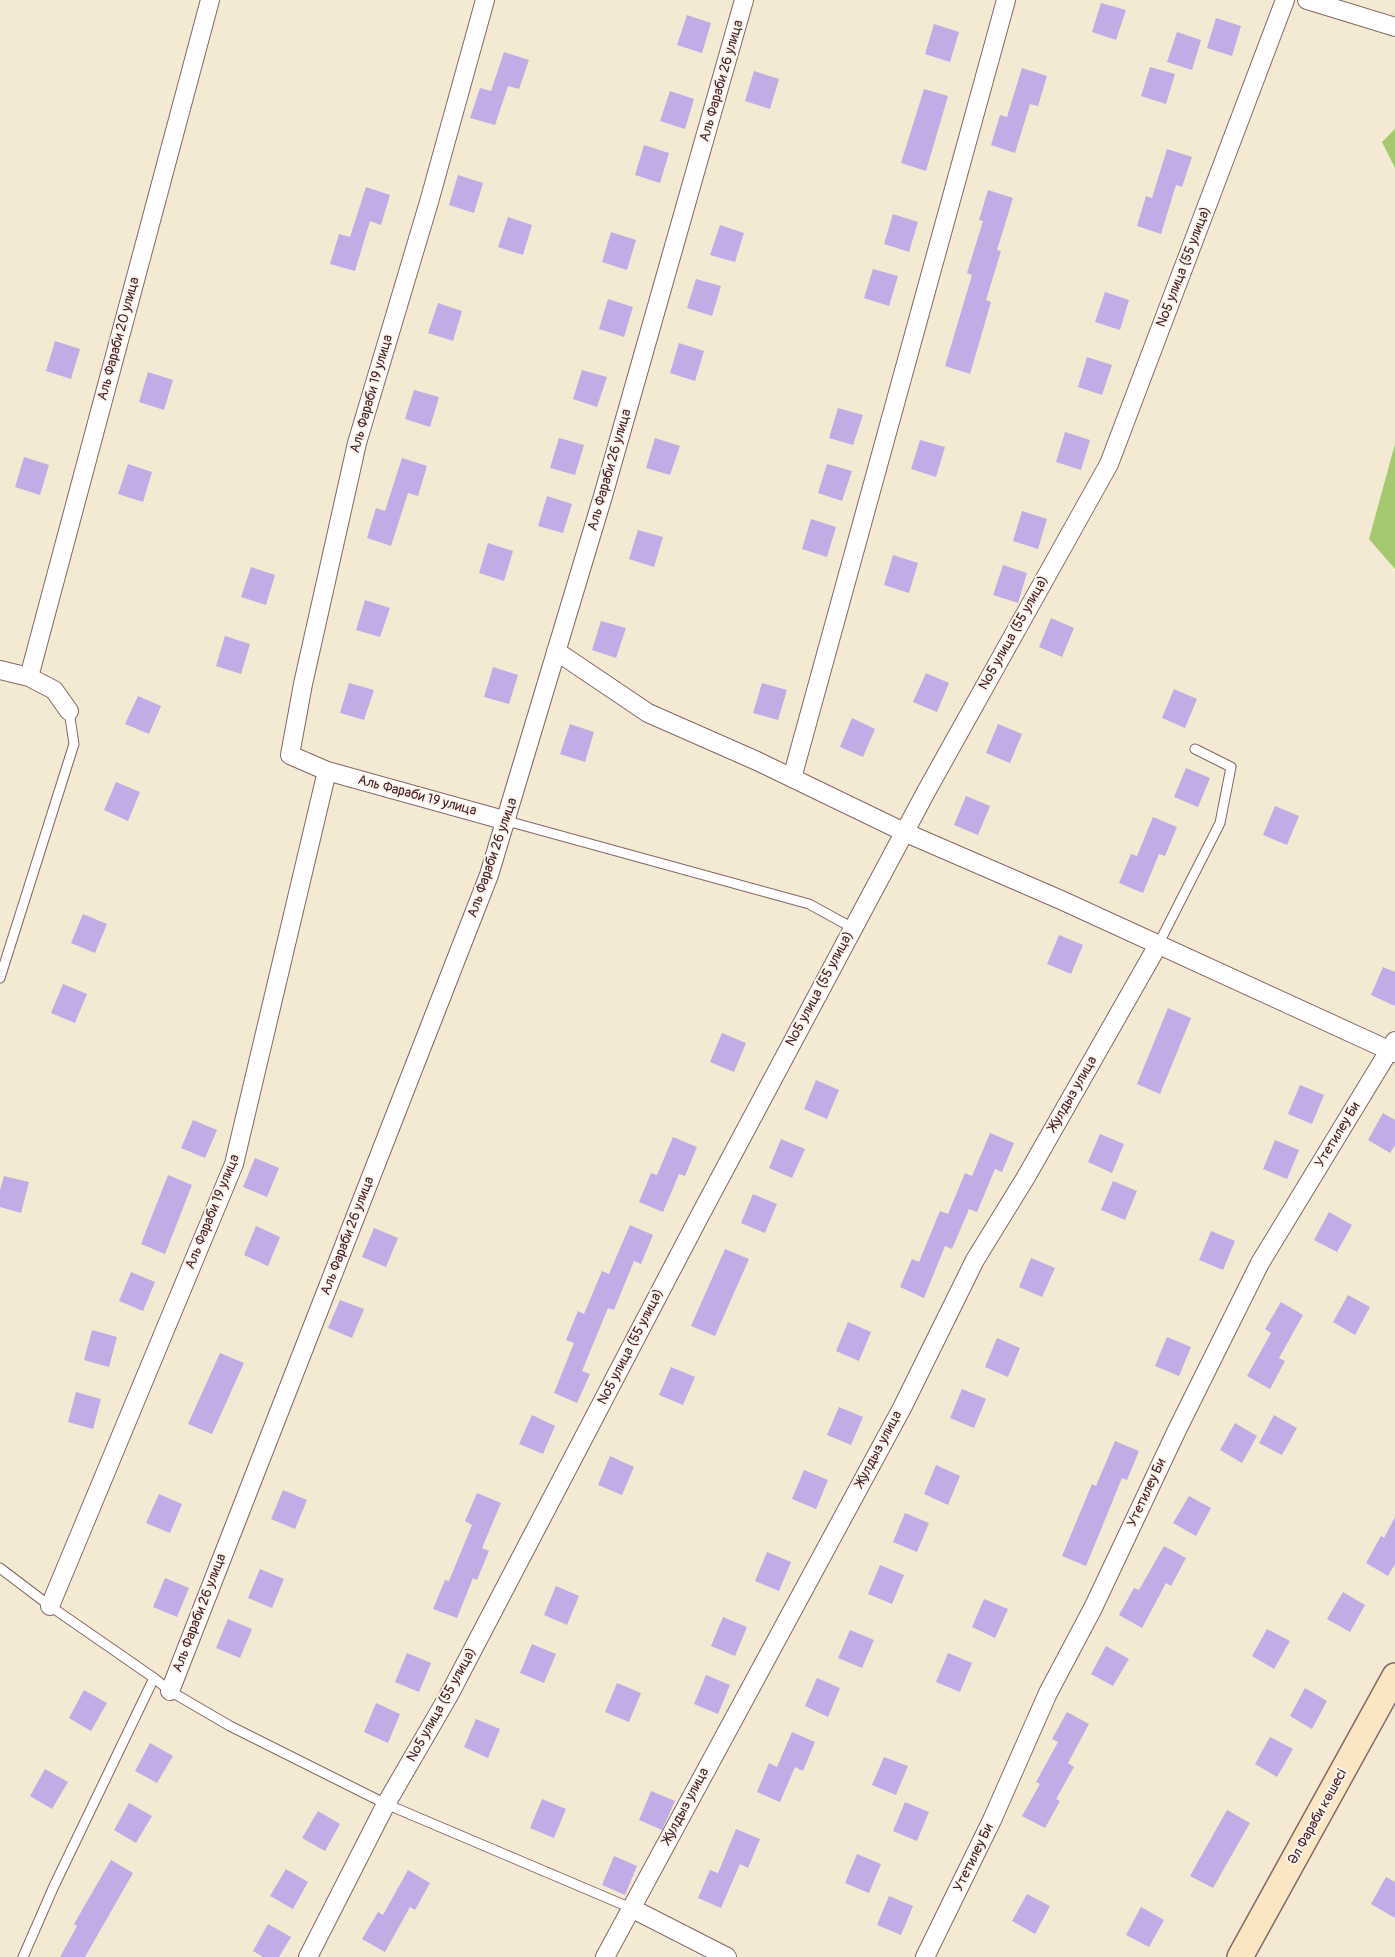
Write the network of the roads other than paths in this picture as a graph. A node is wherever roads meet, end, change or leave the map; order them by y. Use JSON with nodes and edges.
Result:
{"nodes":[{"id":1,"x":210,"y":0,"type":"edge"},
{"id":2,"x":485,"y":0,"type":"edge"},
{"id":3,"x":744,"y":0,"type":"edge"},
{"id":4,"x":1006,"y":0,"type":"edge"},
{"id":5,"x":1285,"y":0,"type":"edge"},
{"id":6,"x":1307,"y":0,"type":"edge"},
{"id":7,"x":1395,"y":27,"type":"edge"},
{"id":8,"x":556,"y":651,"type":"junction"},
{"id":9,"x":0,"y":670,"type":"edge"},
{"id":10,"x":29,"y":677,"type":"junction"},
{"id":11,"x":69,"y":711,"type":"joint"},
{"id":12,"x":1195,"y":749,"type":"dead end"},
{"id":13,"x":327,"y":771,"type":"junction"},
{"id":14,"x":792,"y":778,"type":"junction"},
{"id":15,"x":507,"y":821,"type":"junction"},
{"id":16,"x":904,"y":832,"type":"junction"},
{"id":17,"x":853,"y":928,"type":"junction"},
{"id":18,"x":1158,"y":945,"type":"junction"},
{"id":19,"x":0,"y":978,"type":"edge"},
{"id":20,"x":1393,"y":1048,"type":"edge"},
{"id":21,"x":0,"y":1568,"type":"edge"},
{"id":22,"x":50,"y":1606,"type":"junction"},
{"id":23,"x":1395,"y":1676,"type":"edge"},
{"id":24,"x":154,"y":1678,"type":"junction"},
{"id":25,"x":170,"y":1691,"type":"junction"},
{"id":26,"x":386,"y":1804,"type":"junction"},
{"id":27,"x":631,"y":1908,"type":"junction"},
{"id":28,"x":23,"y":1957,"type":"edge"},
{"id":29,"x":308,"y":1957,"type":"edge"},
{"id":30,"x":605,"y":1957,"type":"edge"},
{"id":31,"x":727,"y":1957,"type":"edge"},
{"id":32,"x":925,"y":1957,"type":"edge"},
{"id":33,"x":1240,"y":1957,"type":"edge"}],
"edges":[{"from":1,"to":10,"type":"street","name":"Аль Фараби 20 улица"},
{"from":2,"to":13,"type":"street","name":"Аль Фараби 19 улица"},
{"from":3,"to":8,"type":"street","name":"Аль Фараби 26 улица"},
{"from":4,"to":14,"type":"street"},
{"from":5,"to":16,"type":"street","name":"№5 улица (55 улица)"},
{"from":6,"to":7,"type":"street"},
{"from":8,"to":14,"type":"street"},
{"from":8,"to":15,"type":"street","name":"Аль Фараби 26 улица"},
{"from":9,"to":10,"type":"street"},
{"from":10,"to":11,"type":"street"},
{"from":11,"to":19,"type":"lane"},
{"from":12,"to":18,"type":"lane"},
{"from":13,"to":15,"type":"street","name":"Аль Фараби 19 улица"},
{"from":13,"to":22,"type":"street","name":"Аль Фараби 19 улица"},
{"from":14,"to":16,"type":"street"},
{"from":15,"to":17,"type":"lane"},
{"from":15,"to":25,"type":"street","name":"Аль Фараби 26 улица"},
{"from":16,"to":17,"type":"street","name":"№5 улица (55 улица)"},
{"from":16,"to":18,"type":"street"},
{"from":17,"to":26,"type":"street","name":"№5 улица (55 улица)"},
{"from":18,"to":20,"type":"street"},
{"from":18,"to":27,"type":"street","name":"Жулдыз улица"},
{"from":20,"to":32,"type":"street","name":"Утетилеу Би"},
{"from":21,"to":22,"type":"lane"},
{"from":22,"to":24,"type":"lane"},
{"from":23,"to":33,"type":"street","name":"Әл Фараби көшесі"},
{"from":24,"to":25,"type":"lane"},
{"from":24,"to":28,"type":"lane"},
{"from":25,"to":26,"type":"lane"},
{"from":26,"to":27,"type":"lane"},
{"from":26,"to":29,"type":"street","name":"№5 улица (55 улица)"},
{"from":27,"to":30,"type":"street","name":"Жулдыз улица"},
{"from":27,"to":31,"type":"street"}]}
